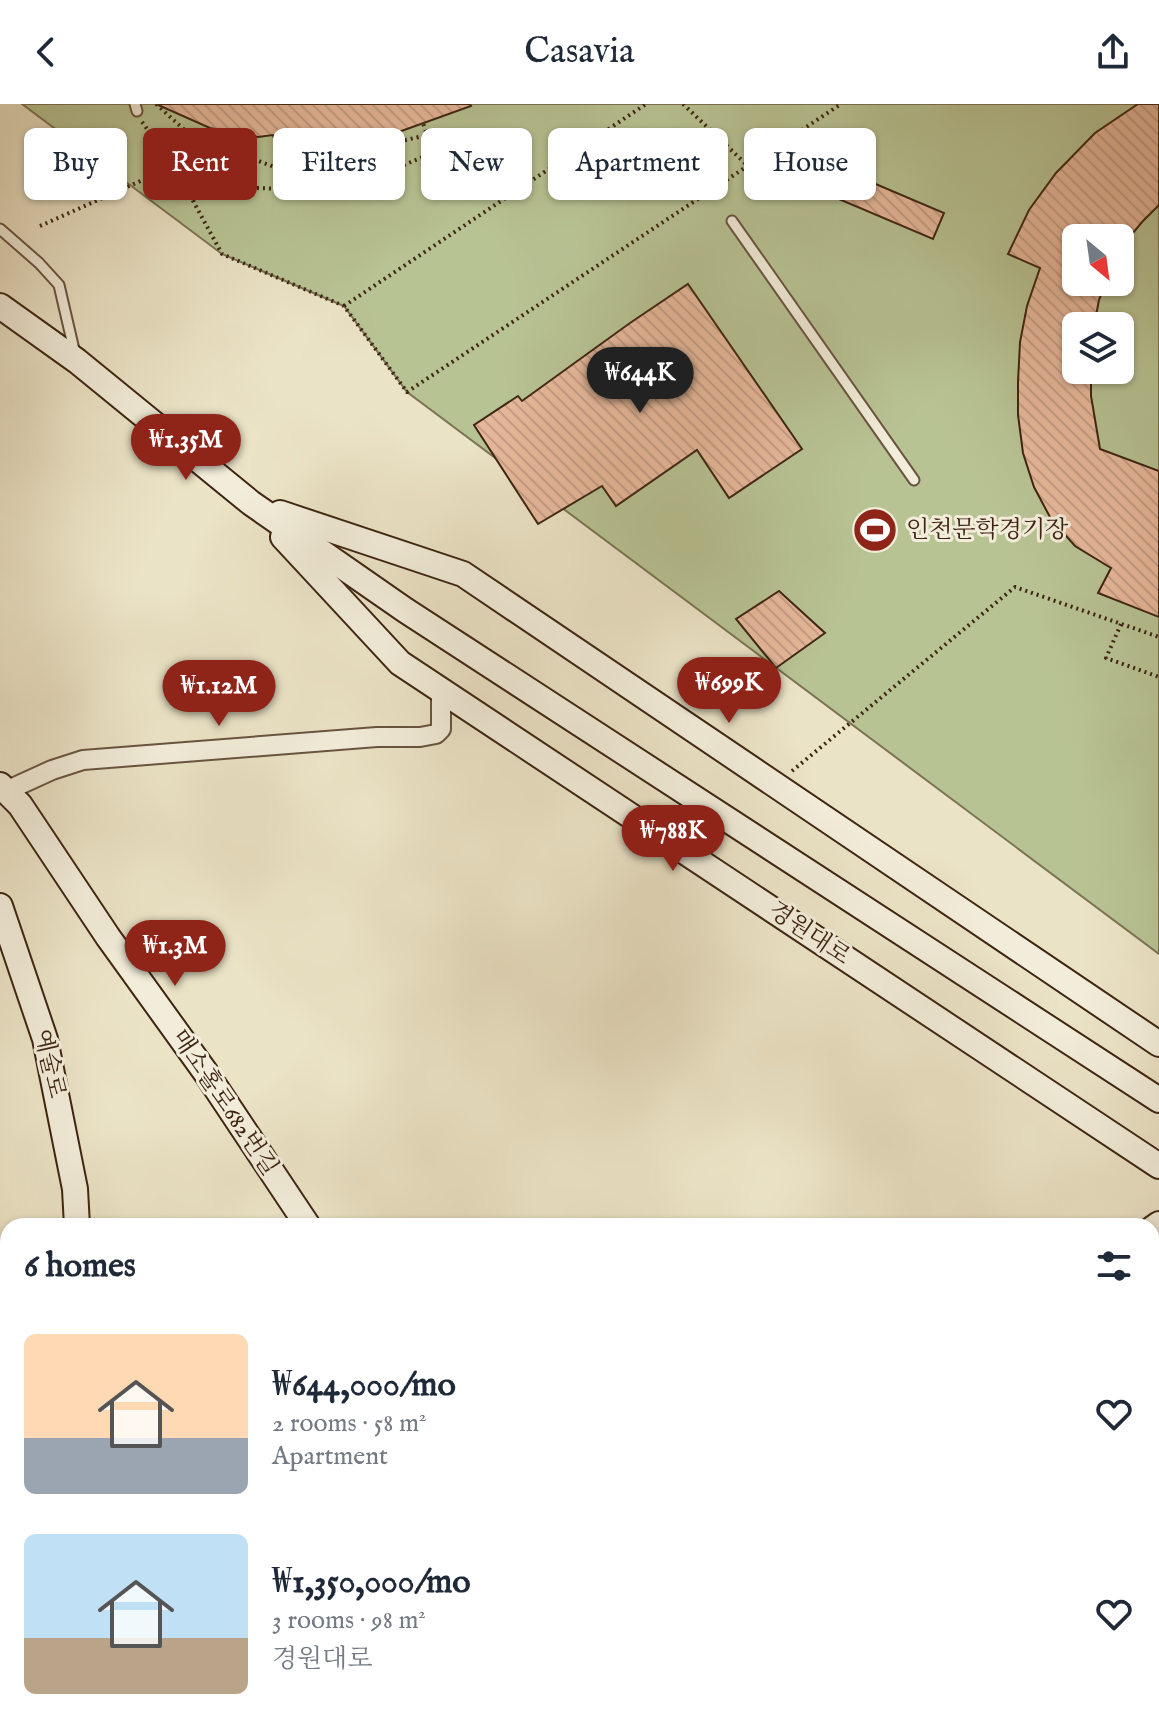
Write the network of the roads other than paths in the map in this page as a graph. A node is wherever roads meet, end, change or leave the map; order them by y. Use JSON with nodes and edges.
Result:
{"nodes":[{"id":1,"x":732,"y":221,"type":"dead end"},
{"id":2,"x":0,"y":229,"type":"edge"},
{"id":3,"x":3,"y":311,"type":"edge"},
{"id":4,"x":77,"y":361,"type":"junction"},
{"id":5,"x":914,"y":480,"type":"dead end"},
{"id":6,"x":251,"y":503,"type":"junction"},
{"id":7,"x":441,"y":690,"type":"junction"},
{"id":8,"x":3,"y":788,"type":"edge"},
{"id":9,"x":0,"y":906,"type":"edge"},
{"id":10,"x":1159,"y":1044,"type":"edge"},
{"id":11,"x":1159,"y":1100,"type":"edge"},
{"id":12,"x":1159,"y":1166,"type":"edge"},
{"id":13,"x":77,"y":1218,"type":"edge"},
{"id":14,"x":303,"y":1218,"type":"edge"}],
"edges":[{"from":1,"to":5,"type":"lane"},
{"from":2,"to":4,"type":"lane"},
{"from":3,"to":4,"type":"main road","name":"경원대로"},
{"from":4,"to":6,"type":"main road","name":"경원대로"},
{"from":6,"to":7,"type":"main road","name":"경원대로"},
{"from":6,"to":10,"type":"main road","name":"경원대로"},
{"from":6,"to":11,"type":"main road","name":"경원대로"},
{"from":7,"to":8,"type":"street"},
{"from":7,"to":12,"type":"main road","name":"경원대로"},
{"from":8,"to":14,"type":"main road","name":"매소홀로682번길"},
{"from":9,"to":13,"type":"main road","name":"예술로"}]}
